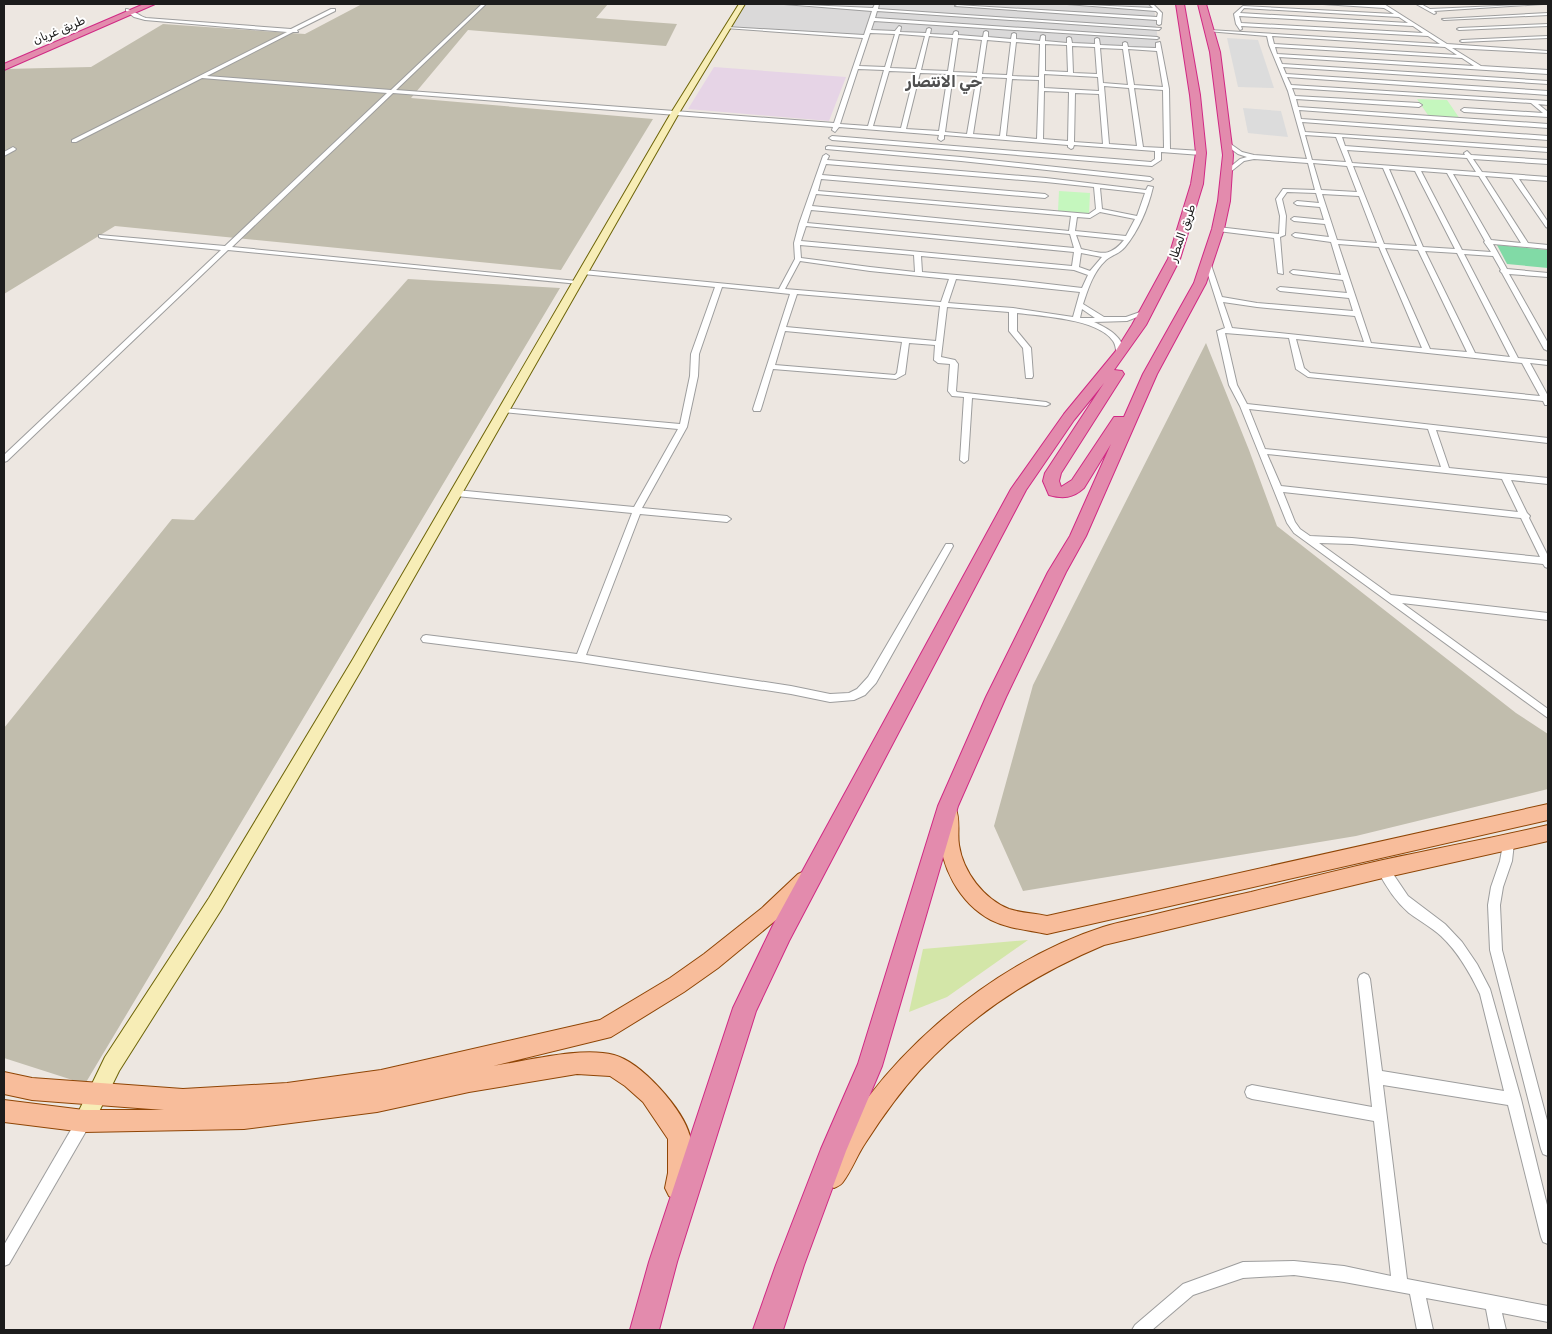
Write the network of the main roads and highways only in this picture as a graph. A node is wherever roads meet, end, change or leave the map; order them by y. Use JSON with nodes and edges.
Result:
{"nodes":[{"id":1,"x":143,"y":4,"type":"edge"},
{"id":2,"x":151,"y":4,"type":"edge"},
{"id":3,"x":1171,"y":4,"type":"edge"},
{"id":4,"x":1202,"y":4,"type":"edge"},
{"id":5,"x":1181,"y":10,"type":"edge"},
{"id":6,"x":130,"y":11,"type":"junction"},
{"id":7,"x":4,"y":65,"type":"edge"},
{"id":8,"x":1174,"y":259,"type":"junction"},
{"id":9,"x":1150,"y":374,"type":"junction"},
{"id":10,"x":1110,"y":462,"type":"joint"},
{"id":11,"x":948,"y":806,"type":"junction"},
{"id":12,"x":1548,"y":812,"type":"edge"},
{"id":13,"x":1548,"y":833,"type":"edge"},
{"id":14,"x":1372,"y":850,"type":"junction"},
{"id":15,"x":817,"y":868,"type":"junction"},
{"id":16,"x":1383,"y":869,"type":"junction"},
{"id":17,"x":4,"y":1082,"type":"edge"},
{"id":18,"x":4,"y":1111,"type":"edge"},
{"id":19,"x":663,"y":1262,"type":"junction"},
{"id":20,"x":790,"y":1265,"type":"junction"},
{"id":21,"x":644,"y":1330,"type":"edge"},
{"id":22,"x":768,"y":1330,"type":"edge"}],
"edges":[{"from":1,"to":6,"type":"highway","name":"طريق غريان"},
{"from":2,"to":6,"type":"highway","name":"طريق غريان"},
{"from":3,"to":5,"type":"highway"},
{"from":4,"to":9,"type":"highway"},
{"from":5,"to":8,"type":"highway","name":"طريق المطار"},
{"from":6,"to":7,"type":"highway","name":"طريق غريان"},
{"from":8,"to":9,"type":"highway"},
{"from":8,"to":15,"type":"highway","name":"طريق المطار"},
{"from":9,"to":10,"type":"highway"},
{"from":10,"to":11,"type":"highway"},
{"from":11,"to":14,"type":"main road"},
{"from":11,"to":20,"type":"highway"},
{"from":12,"to":14,"type":"main road"},
{"from":13,"to":16,"type":"main road"},
{"from":14,"to":16,"type":"main road"},
{"from":15,"to":17,"type":"main road"},
{"from":15,"to":19,"type":"highway","name":"طريق المطار"},
{"from":16,"to":20,"type":"main road"},
{"from":18,"to":19,"type":"main road"},
{"from":19,"to":21,"type":"highway","name":"طريق المطار"},
{"from":20,"to":22,"type":"highway"}]}
